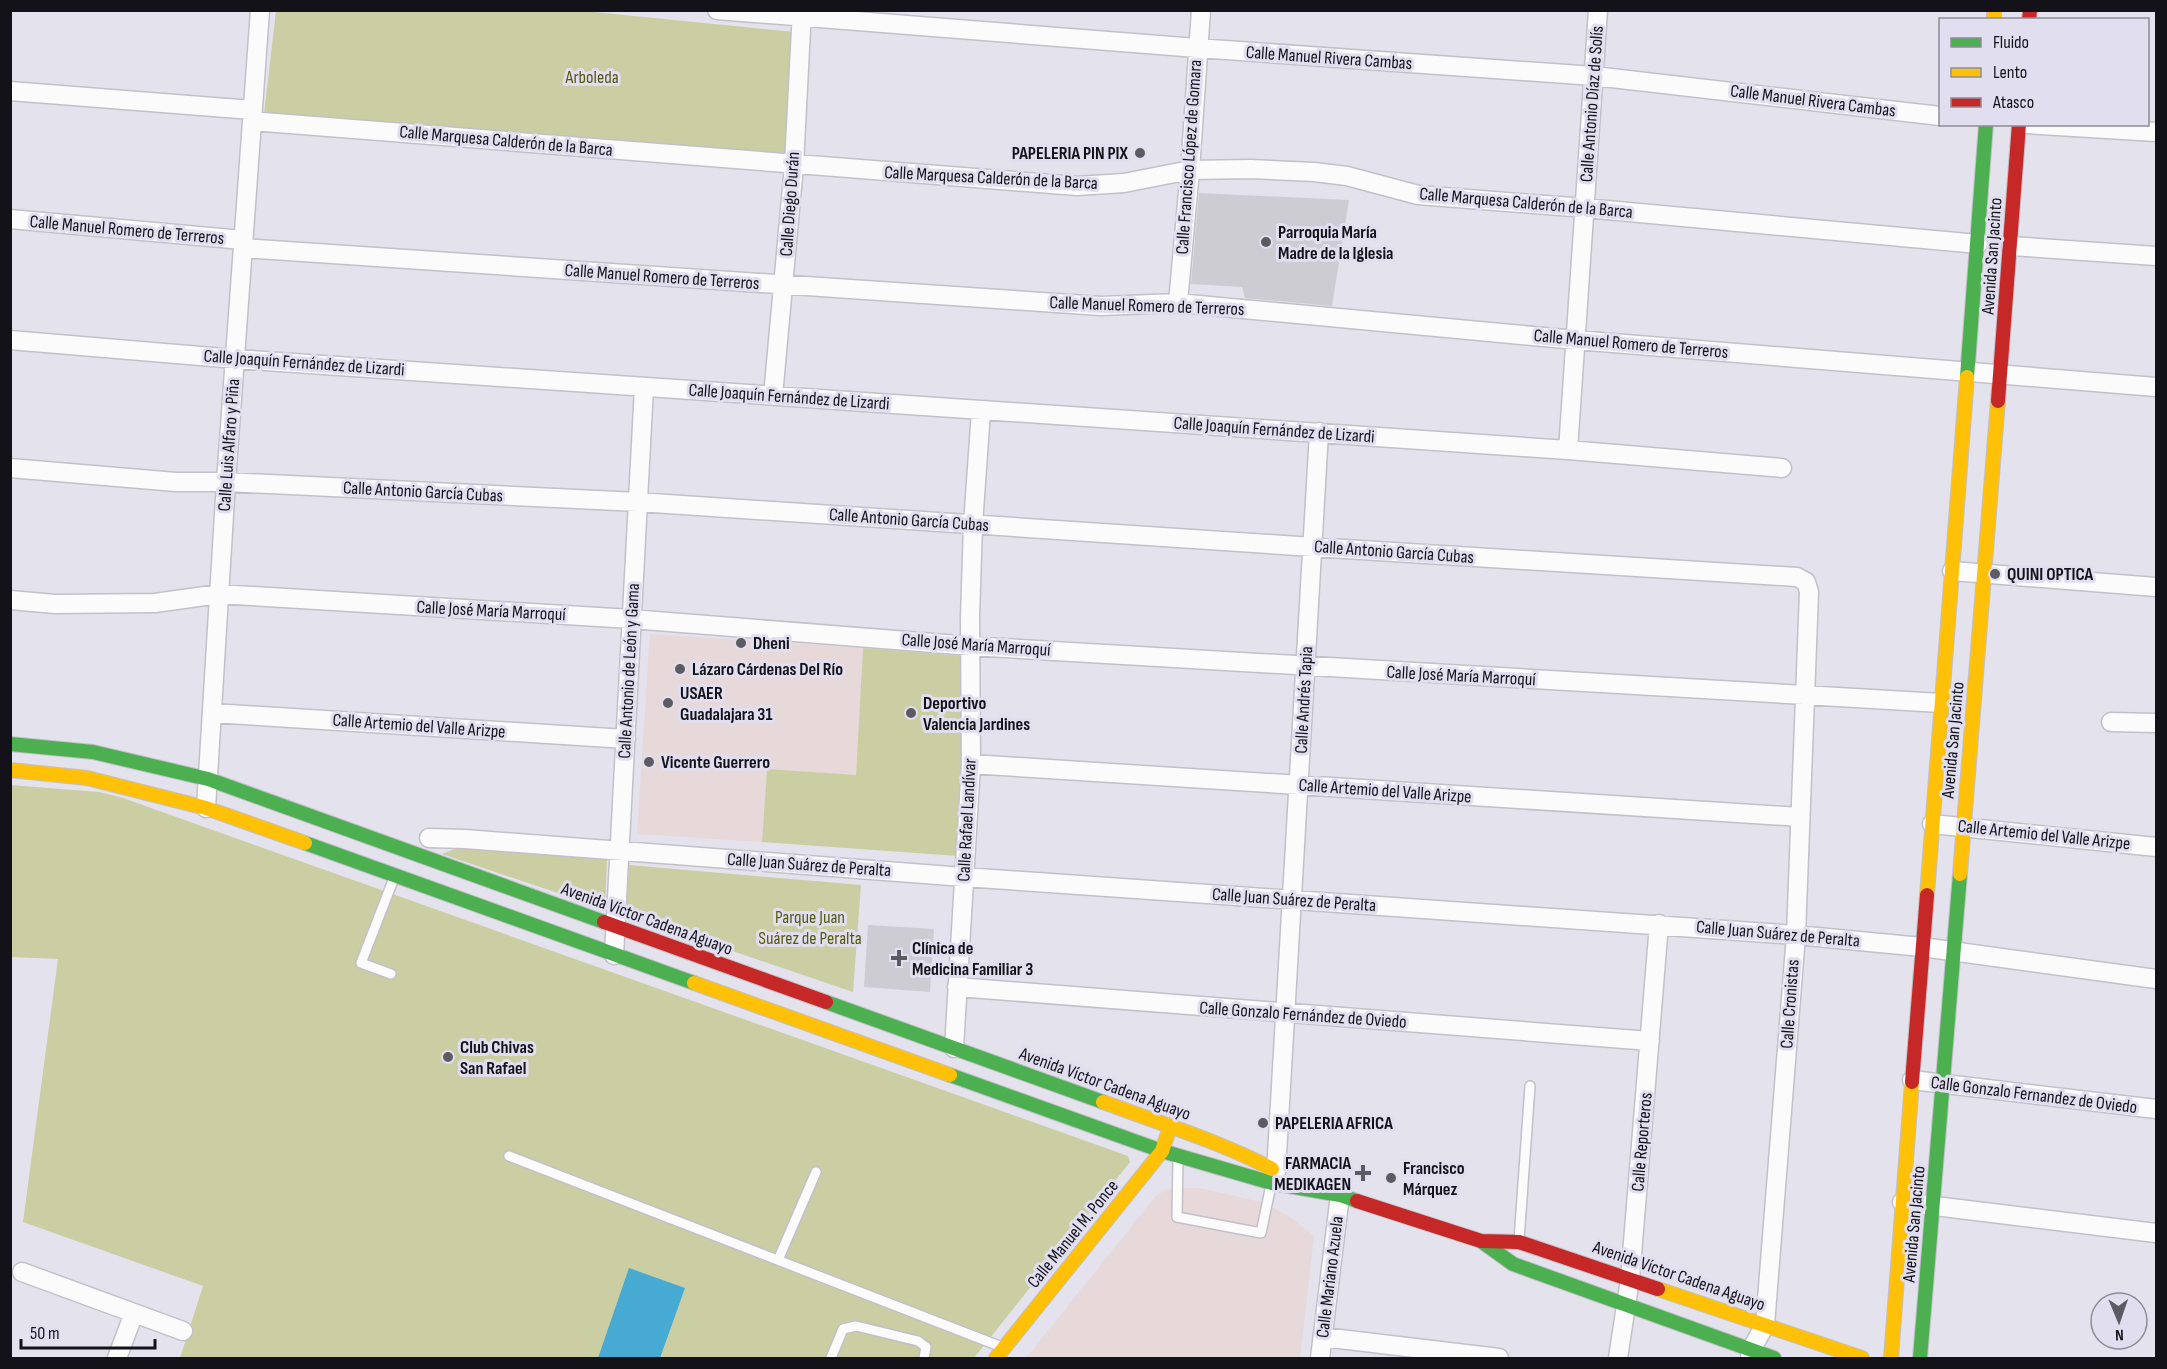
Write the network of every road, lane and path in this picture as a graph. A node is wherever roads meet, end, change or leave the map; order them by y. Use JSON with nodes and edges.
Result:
{"nodes":[{"id":1,"x":260,"y":10,"type":"edge"},
{"id":2,"x":717,"y":10,"type":"edge"},
{"id":3,"x":1201,"y":10,"type":"edge"},
{"id":4,"x":1598,"y":10,"type":"edge"},
{"id":5,"x":801,"y":14,"type":"edge"},
{"id":6,"x":1197,"y":48,"type":"junction"},
{"id":7,"x":1594,"y":76,"type":"junction"},
{"id":8,"x":10,"y":91,"type":"edge"},
{"id":9,"x":252,"y":115,"type":"junction"},
{"id":10,"x":1939,"y":116,"type":"edge"},
{"id":11,"x":1986,"y":126,"type":"edge"},
{"id":12,"x":2019,"y":126,"type":"edge"},
{"id":13,"x":2059,"y":126,"type":"edge"},
{"id":14,"x":2157,"y":132,"type":"edge"},
{"id":15,"x":794,"y":165,"type":"junction"},
{"id":16,"x":1190,"y":170,"type":"junction"},
{"id":17,"x":1585,"y":208,"type":"junction"},
{"id":18,"x":10,"y":219,"type":"edge"},
{"id":19,"x":243,"y":244,"type":"junction"},
{"id":20,"x":1978,"y":244,"type":"junction"},
{"id":21,"x":2011,"y":246,"type":"junction"},
{"id":22,"x":2157,"y":256,"type":"edge"},
{"id":23,"x":784,"y":286,"type":"junction"},
{"id":24,"x":1178,"y":303,"type":"junction"},
{"id":25,"x":10,"y":340,"type":"edge"},
{"id":26,"x":1576,"y":340,"type":"junction"},
{"id":27,"x":236,"y":359,"type":"junction"},
{"id":28,"x":1967,"y":370,"type":"junction"},
{"id":29,"x":2000,"y":374,"type":"junction"},
{"id":30,"x":644,"y":387,"type":"junction"},
{"id":31,"x":2157,"y":387,"type":"edge"},
{"id":32,"x":773,"y":396,"type":"junction"},
{"id":33,"x":981,"y":411,"type":"junction"},
{"id":34,"x":1320,"y":432,"type":"junction"},
{"id":35,"x":1568,"y":450,"type":"junction"},
{"id":36,"x":10,"y":468,"type":"edge"},
{"id":37,"x":1782,"y":468,"type":"dead end"},
{"id":38,"x":226,"y":482,"type":"junction"},
{"id":39,"x":638,"y":502,"type":"junction"},
{"id":40,"x":974,"y":525,"type":"junction"},
{"id":41,"x":1313,"y":548,"type":"junction"},
{"id":42,"x":1952,"y":572,"type":"junction"},
{"id":43,"x":1984,"y":573,"type":"junction"},
{"id":44,"x":1806,"y":582,"type":"joint"},
{"id":45,"x":2157,"y":587,"type":"edge"},
{"id":46,"x":219,"y":594,"type":"junction"},
{"id":47,"x":10,"y":600,"type":"edge"},
{"id":48,"x":631,"y":619,"type":"junction"},
{"id":49,"x":971,"y":645,"type":"junction"},
{"id":50,"x":1305,"y":666,"type":"junction"},
{"id":51,"x":1805,"y":697,"type":"junction"},
{"id":52,"x":1941,"y":703,"type":"junction"},
{"id":53,"x":212,"y":713,"type":"junction"},
{"id":54,"x":2111,"y":722,"type":"dead end"},
{"id":55,"x":2157,"y":723,"type":"edge"},
{"id":56,"x":626,"y":739,"type":"junction"},
{"id":57,"x":10,"y":744,"type":"edge"},
{"id":58,"x":971,"y":764,"type":"junction"},
{"id":59,"x":10,"y":770,"type":"edge"},
{"id":60,"x":208,"y":779,"type":"junction"},
{"id":61,"x":1299,"y":785,"type":"junction"},
{"id":62,"x":206,"y":808,"type":"junction"},
{"id":63,"x":1800,"y":817,"type":"junction"},
{"id":64,"x":1932,"y":824,"type":"junction"},
{"id":65,"x":1963,"y":827,"type":"junction"},
{"id":66,"x":429,"y":838,"type":"dead end"},
{"id":67,"x":2157,"y":847,"type":"edge"},
{"id":68,"x":620,"y":851,"type":"junction"},
{"id":69,"x":395,"y":876,"type":"junction"},
{"id":70,"x":964,"y":877,"type":"junction"},
{"id":71,"x":1292,"y":899,"type":"junction"},
{"id":72,"x":1659,"y":924,"type":"junction"},
{"id":73,"x":615,"y":927,"type":"junction"},
{"id":74,"x":1796,"y":935,"type":"junction"},
{"id":75,"x":1922,"y":946,"type":"junction"},
{"id":76,"x":1954,"y":951,"type":"junction"},
{"id":77,"x":614,"y":955,"type":"junction"},
{"id":78,"x":391,"y":975,"type":"dead end"},
{"id":79,"x":2157,"y":979,"type":"edge"},
{"id":80,"x":957,"y":987,"type":"junction"},
{"id":81,"x":1285,"y":1014,"type":"junction"},
{"id":82,"x":1650,"y":1041,"type":"junction"},
{"id":83,"x":954,"y":1048,"type":"junction"},
{"id":84,"x":1912,"y":1080,"type":"junction"},
{"id":85,"x":1943,"y":1084,"type":"junction"},
{"id":86,"x":1530,"y":1086,"type":"dead end"},
{"id":87,"x":2157,"y":1109,"type":"edge"},
{"id":88,"x":1171,"y":1127,"type":"junction"},
{"id":89,"x":1162,"y":1151,"type":"junction"},
{"id":90,"x":1178,"y":1155,"type":"junction"},
{"id":91,"x":509,"y":1156,"type":"dead end"},
{"id":92,"x":816,"y":1172,"type":"dead end"},
{"id":93,"x":1274,"y":1177,"type":"junction"},
{"id":94,"x":1340,"y":1195,"type":"junction"},
{"id":95,"x":1902,"y":1202,"type":"junction"},
{"id":96,"x":1934,"y":1206,"type":"junction"},
{"id":97,"x":2157,"y":1233,"type":"edge"},
{"id":98,"x":1481,"y":1241,"type":"junction"},
{"id":99,"x":1519,"y":1242,"type":"junction"},
{"id":100,"x":778,"y":1260,"type":"junction"},
{"id":101,"x":22,"y":1272,"type":"dead end"},
{"id":102,"x":1630,"y":1279,"type":"junction"},
{"id":103,"x":1625,"y":1305,"type":"junction"},
{"id":104,"x":134,"y":1313,"type":"junction"},
{"id":105,"x":1765,"y":1325,"type":"junction"},
{"id":106,"x":183,"y":1331,"type":"dead end"},
{"id":107,"x":1323,"y":1337,"type":"junction"},
{"id":108,"x":1000,"y":1353,"type":"edge"},
{"id":109,"x":1403,"y":1353,"type":"edge"},
{"id":110,"x":1751,"y":1354,"type":"edge"},
{"id":111,"x":117,"y":1359,"type":"edge"},
{"id":112,"x":831,"y":1359,"type":"edge"},
{"id":113,"x":924,"y":1359,"type":"edge"},
{"id":114,"x":1320,"y":1359,"type":"edge"},
{"id":115,"x":1499,"y":1359,"type":"edge"},
{"id":116,"x":1618,"y":1359,"type":"edge"},
{"id":117,"x":1774,"y":1359,"type":"edge"},
{"id":118,"x":1862,"y":1359,"type":"edge"},
{"id":119,"x":1891,"y":1359,"type":"edge"},
{"id":120,"x":1920,"y":1359,"type":"edge"}],
"edges":[{"from":1,"to":9,"type":"street","name":"Calle Luis Alfaro y Piña"},
{"from":2,"to":5,"type":"street","name":"Calle Manuel Rivera Cambas"},
{"from":3,"to":6,"type":"street","name":"Calle Francisco López de Gomara"},
{"from":4,"to":7,"type":"street","name":"Calle Antonio Díaz de Solís"},
{"from":5,"to":6,"type":"street","name":"Calle Manuel Rivera Cambas"},
{"from":5,"to":15,"type":"street","name":"Calle Diego Durán"},
{"from":6,"to":7,"type":"street","name":"Calle Manuel Rivera Cambas"},
{"from":6,"to":16,"type":"street","name":"Calle Francisco López de Gomara"},
{"from":7,"to":10,"type":"street","name":"Calle Manuel Rivera Cambas"},
{"from":7,"to":17,"type":"street","name":"Calle Antonio Díaz de Solís"},
{"from":8,"to":9,"type":"street","name":"Calle Marquesa Calderón de la Barca"},
{"from":9,"to":15,"type":"street","name":"Calle Marquesa Calderón de la Barca"},
{"from":9,"to":19,"type":"street","name":"Calle Luis Alfaro y Piña"},
{"from":11,"to":20,"type":"street","name":"Avenida San Jacinto"},
{"from":12,"to":21,"type":"street","name":"Avenida San Jacinto"},
{"from":13,"to":14,"type":"street"},
{"from":15,"to":16,"type":"street","name":"Calle Marquesa Calderón de la Barca"},
{"from":15,"to":23,"type":"street","name":"Calle Diego Durán"},
{"from":16,"to":17,"type":"street","name":"Calle Marquesa Calderón de la Barca"},
{"from":16,"to":24,"type":"street","name":"Calle Francisco López de Gomara"},
{"from":17,"to":20,"type":"street","name":"Calle Marquesa Calderón de la Barca"},
{"from":17,"to":26,"type":"street","name":"Calle Antonio Díaz de Solís"},
{"from":18,"to":19,"type":"street","name":"Calle Manuel Romero de Terreros"},
{"from":19,"to":23,"type":"street","name":"Calle Manuel Romero de Terreros"},
{"from":19,"to":27,"type":"street","name":"Calle Luis Alfaro y Piña"},
{"from":20,"to":28,"type":"street","name":"Avenida San Jacinto"},
{"from":21,"to":22,"type":"street"},
{"from":21,"to":29,"type":"street","name":"Avenida San Jacinto"},
{"from":23,"to":24,"type":"street","name":"Calle Manuel Romero de Terreros"},
{"from":23,"to":32,"type":"street","name":"Calle Diego Durán"},
{"from":24,"to":26,"type":"street","name":"Calle Manuel Romero de Terreros"},
{"from":25,"to":27,"type":"street","name":"Calle Joaquín Fernández de Lizardi"},
{"from":26,"to":28,"type":"street","name":"Calle Manuel Romero de Terreros"},
{"from":26,"to":35,"type":"street","name":"Calle Antonio Díaz de Solís"},
{"from":27,"to":30,"type":"street","name":"Calle Joaquín Fernández de Lizardi"},
{"from":27,"to":38,"type":"street","name":"Calle Luis Alfaro y Piña"},
{"from":28,"to":29,"type":"street","name":"Calle Manuel Romero de Terreros"},
{"from":28,"to":42,"type":"street","name":"Avenida San Jacinto"},
{"from":29,"to":31,"type":"street","name":"Calle Manuel Romero de Terreros"},
{"from":29,"to":43,"type":"street","name":"Avenida San Jacinto"},
{"from":30,"to":32,"type":"street","name":"Calle Joaquín Fernández de Lizardi"},
{"from":30,"to":39,"type":"street","name":"Calle Antonio de León y Gama"},
{"from":32,"to":33,"type":"street","name":"Calle Joaquín Fernández de Lizardi"},
{"from":33,"to":34,"type":"street","name":"Calle Joaquín Fernández de Lizardi"},
{"from":33,"to":40,"type":"street","name":"Calle Rafael Landívar"},
{"from":34,"to":35,"type":"street","name":"Calle Joaquín Fernández de Lizardi"},
{"from":34,"to":41,"type":"street","name":"Calle Andrés Tapia"},
{"from":35,"to":37,"type":"street","name":"Calle Joaquín Fernández de Lizardi"},
{"from":36,"to":38,"type":"street","name":"Calle Antonio García Cubas"},
{"from":38,"to":39,"type":"street","name":"Calle Antonio García Cubas"},
{"from":38,"to":46,"type":"street","name":"Calle Luis Alfaro y Piña"},
{"from":39,"to":40,"type":"street","name":"Calle Antonio García Cubas"},
{"from":39,"to":48,"type":"street","name":"Calle Antonio de León y Gama"},
{"from":40,"to":41,"type":"street","name":"Calle Antonio García Cubas"},
{"from":40,"to":49,"type":"street","name":"Calle Rafael Landívar"},
{"from":41,"to":44,"type":"street","name":"Calle Antonio García Cubas"},
{"from":41,"to":50,"type":"street","name":"Calle Andrés Tapia"},
{"from":42,"to":43,"type":"street"},
{"from":42,"to":52,"type":"street","name":"Avenida San Jacinto"},
{"from":43,"to":45,"type":"street"},
{"from":43,"to":65,"type":"street","name":"Avenida San Jacinto"},
{"from":44,"to":51,"type":"street","name":"Calle Cronistas"},
{"from":46,"to":47,"type":"street","name":"Calle José María Marroquí"},
{"from":46,"to":48,"type":"street","name":"Calle José María Marroquí"},
{"from":46,"to":53,"type":"street","name":"Calle Luis Alfaro y Piña"},
{"from":48,"to":49,"type":"street","name":"Calle José María Marroquí"},
{"from":48,"to":56,"type":"street","name":"Calle Antonio de León y Gama"},
{"from":49,"to":50,"type":"street","name":"Calle José María Marroquí"},
{"from":49,"to":58,"type":"street","name":"Calle Rafael Landívar"},
{"from":50,"to":51,"type":"street","name":"Calle José María Marroquí"},
{"from":50,"to":61,"type":"street","name":"Calle Andrés Tapia"},
{"from":51,"to":52,"type":"street","name":"Calle José María Marroquí"},
{"from":51,"to":63,"type":"street","name":"Calle Cronistas"},
{"from":52,"to":64,"type":"street","name":"Avenida San Jacinto"},
{"from":53,"to":56,"type":"street","name":"Calle Artemio del Valle Arizpe"},
{"from":53,"to":60,"type":"street","name":"Calle Luis Alfaro y Piña"},
{"from":54,"to":55,"type":"street"},
{"from":56,"to":68,"type":"street","name":"Calle Antonio de León y Gama"},
{"from":57,"to":60,"type":"street","name":"Avenida Víctor Cadena Aguayo"},
{"from":58,"to":61,"type":"street","name":"Calle Artemio del Valle Arizpe"},
{"from":58,"to":70,"type":"street","name":"Calle Rafael Landívar"},
{"from":59,"to":62,"type":"street","name":"Avenida Víctor Cadena Aguayo"},
{"from":60,"to":62,"type":"street","name":"Calle Luis Alfaro y Piña"},
{"from":60,"to":73,"type":"street","name":"Avenida Víctor Cadena Aguayo"},
{"from":61,"to":63,"type":"street","name":"Calle Artemio del Valle Arizpe"},
{"from":61,"to":71,"type":"street","name":"Calle Andrés Tapia"},
{"from":62,"to":69,"type":"street","name":"Avenida Víctor Cadena Aguayo"},
{"from":63,"to":74,"type":"street","name":"Calle Cronistas"},
{"from":64,"to":65,"type":"street","name":"Calle Artemio del Valle Arizpe"},
{"from":64,"to":75,"type":"street","name":"Avenida San Jacinto"},
{"from":65,"to":67,"type":"street","name":"Calle Artemio del Valle Arizpe"},
{"from":65,"to":76,"type":"street","name":"Avenida San Jacinto"},
{"from":66,"to":68,"type":"street","name":"Calle Juan Suárez de Peralta"},
{"from":68,"to":70,"type":"street","name":"Calle Juan Suárez de Peralta"},
{"from":68,"to":73,"type":"street","name":"Calle Antonio de León y Gama"},
{"from":69,"to":77,"type":"street","name":"Avenida Víctor Cadena Aguayo"},
{"from":69,"to":78,"type":"lane"},
{"from":70,"to":71,"type":"street","name":"Calle Juan Suárez de Peralta"},
{"from":70,"to":80,"type":"street","name":"Calle Rafael Landívar"},
{"from":71,"to":72,"type":"street","name":"Calle Juan Suárez de Peralta"},
{"from":71,"to":81,"type":"street","name":"Calle Andrés Tapia"},
{"from":72,"to":74,"type":"street","name":"Calle Juan Suárez de Peralta"},
{"from":72,"to":82,"type":"street","name":"Calle Reporteros"},
{"from":73,"to":77,"type":"street","name":"Calle Antonio de León y Gama"},
{"from":73,"to":83,"type":"street","name":"Avenida Víctor Cadena Aguayo"},
{"from":74,"to":75,"type":"street","name":"Calle Juan Suárez de Peralta"},
{"from":74,"to":105,"type":"street","name":"Calle Cronistas"},
{"from":75,"to":76,"type":"street","name":"Calle Juan Suárez de Peralta"},
{"from":75,"to":84,"type":"street","name":"Avenida San Jacinto"},
{"from":76,"to":79,"type":"street","name":"Calle Juan Suárez de Peralta"},
{"from":76,"to":85,"type":"street","name":"Avenida San Jacinto"},
{"from":77,"to":89,"type":"street","name":"Avenida Víctor Cadena Aguayo"},
{"from":80,"to":81,"type":"street","name":"Calle Gonzalo Fernández de Oviedo"},
{"from":80,"to":83,"type":"street","name":"Calle Rafael Landívar"},
{"from":81,"to":82,"type":"street","name":"Calle Gonzalo Fernández de Oviedo"},
{"from":81,"to":93,"type":"street","name":"Calle Andrés Tapia"},
{"from":82,"to":102,"type":"street","name":"Calle Reporteros"},
{"from":83,"to":88,"type":"street","name":"Avenida Víctor Cadena Aguayo"},
{"from":84,"to":85,"type":"street","name":"Calle Gonzalo Fernandez de Oviedo"},
{"from":84,"to":95,"type":"street","name":"Avenida San Jacinto"},
{"from":85,"to":87,"type":"street","name":"Calle Gonzalo Fernandez de Oviedo"},
{"from":85,"to":96,"type":"street","name":"Avenida San Jacinto"},
{"from":86,"to":99,"type":"lane"},
{"from":88,"to":89,"type":"street","name":"Calle Manuel M. Ponce"},
{"from":88,"to":93,"type":"street","name":"Avenida Víctor Cadena Aguayo"},
{"from":89,"to":90,"type":"street","name":"Avenida Víctor Cadena Aguayo"},
{"from":89,"to":108,"type":"street","name":"Calle Manuel M. Ponce"},
{"from":90,"to":93,"type":"street","name":"Avenida Víctor Cadena Aguayo"},
{"from":90,"to":93,"type":"lane"},
{"from":91,"to":100,"type":"lane"},
{"from":92,"to":100,"type":"lane"},
{"from":93,"to":94,"type":"street","name":"Avenida Víctor Cadena Aguayo"},
{"from":94,"to":98,"type":"street","name":"Avenida Víctor Cadena Aguayo"},
{"from":94,"to":107,"type":"street","name":"Calle Mariano Azuela"},
{"from":95,"to":96,"type":"street"},
{"from":95,"to":119,"type":"street","name":"Avenida San Jacinto"},
{"from":96,"to":97,"type":"street"},
{"from":96,"to":120,"type":"street","name":"Avenida San Jacinto"},
{"from":98,"to":99,"type":"street","name":"Avenida Víctor Cadena Aguayo"},
{"from":98,"to":103,"type":"street","name":"Avenida Víctor Cadena Aguayo"},
{"from":99,"to":102,"type":"street","name":"Avenida Víctor Cadena Aguayo"},
{"from":100,"to":108,"type":"lane"},
{"from":101,"to":104,"type":"street"},
{"from":102,"to":103,"type":"street","name":"Calle Reporteros"},
{"from":102,"to":105,"type":"street","name":"Avenida Víctor Cadena Aguayo"},
{"from":103,"to":110,"type":"street","name":"Avenida Víctor Cadena Aguayo"},
{"from":103,"to":116,"type":"street","name":"Calle Reporteros"},
{"from":104,"to":106,"type":"street"},
{"from":104,"to":111,"type":"street"},
{"from":105,"to":110,"type":"street","name":"Calle Cronistas"},
{"from":105,"to":118,"type":"street","name":"Avenida Víctor Cadena Aguayo"},
{"from":107,"to":109,"type":"street"},
{"from":107,"to":114,"type":"street","name":"Calle Mariano Azuela"},
{"from":109,"to":115,"type":"street"},
{"from":110,"to":117,"type":"street","name":"Avenida Víctor Cadena Aguayo"},
{"from":112,"to":113,"type":"lane"}]}
